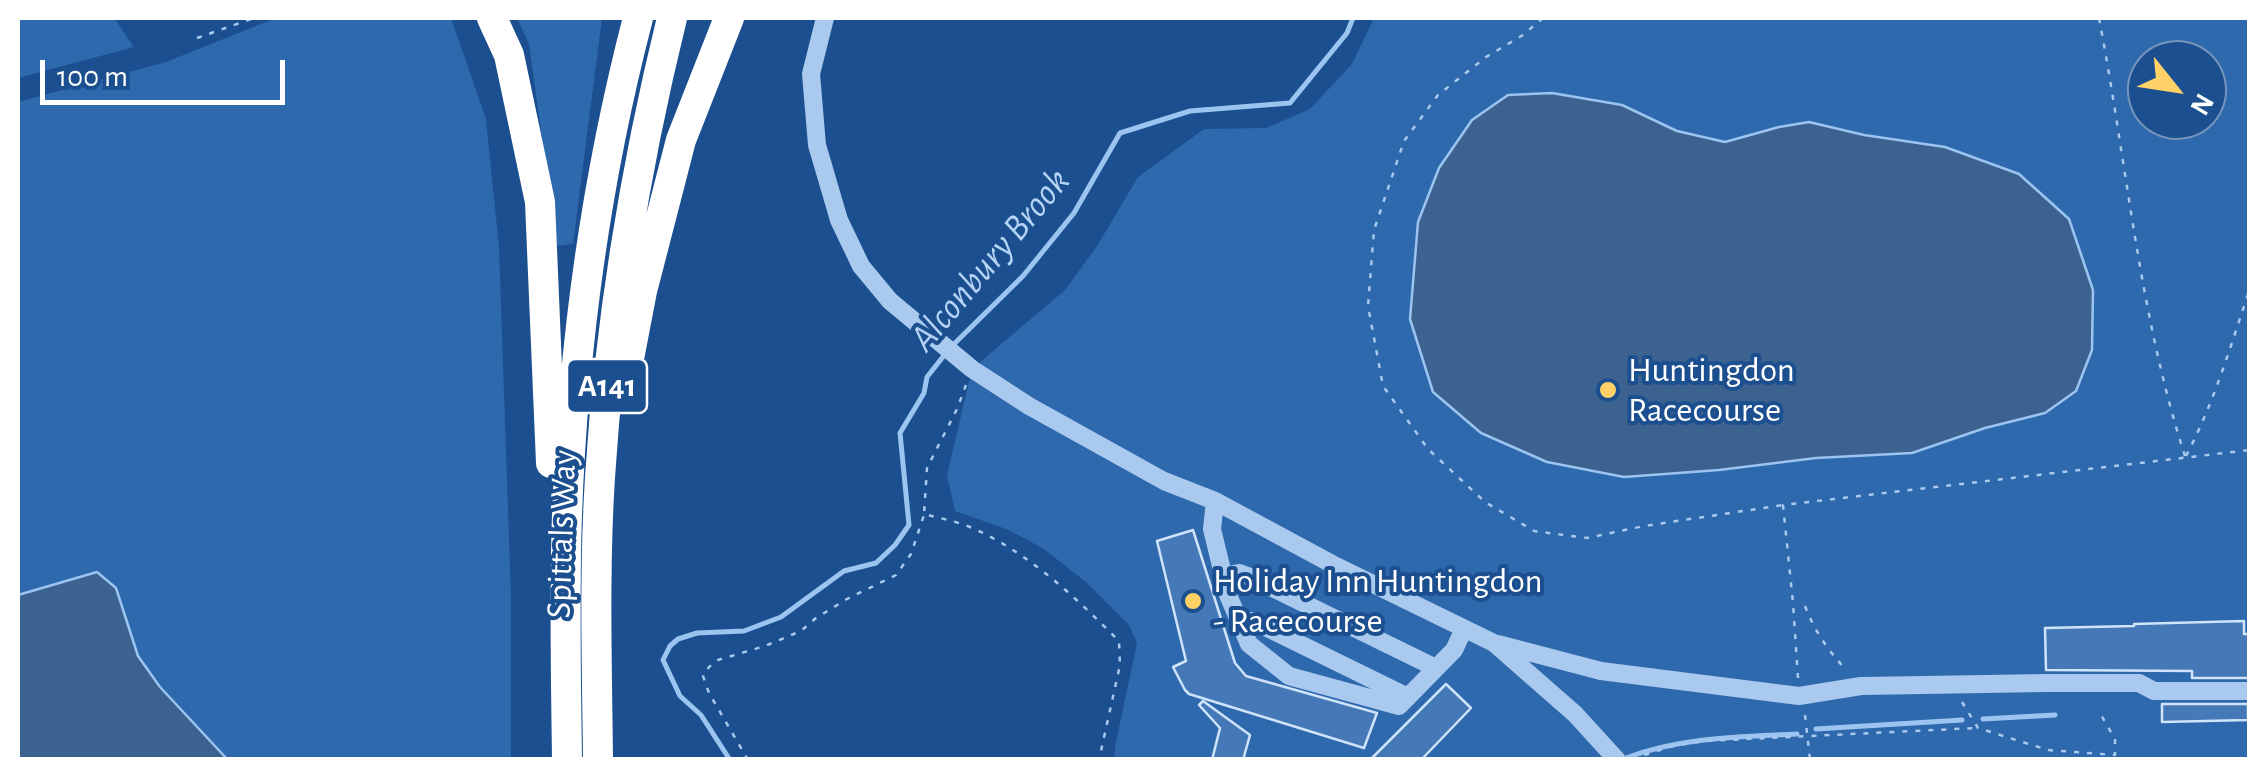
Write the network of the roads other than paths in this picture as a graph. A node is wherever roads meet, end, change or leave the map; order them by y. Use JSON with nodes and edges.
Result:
{"nodes":[{"id":1,"x":492,"y":18,"type":"edge"},
{"id":2,"x":638,"y":18,"type":"edge"},
{"id":3,"x":672,"y":18,"type":"edge"},
{"id":4,"x":730,"y":18,"type":"edge"},
{"id":5,"x":825,"y":18,"type":"edge"},
{"id":6,"x":1215,"y":502,"type":"junction"},
{"id":7,"x":1224,"y":576,"type":"junction"},
{"id":8,"x":596,"y":595,"type":"junction"},
{"id":9,"x":1239,"y":621,"type":"junction"},
{"id":10,"x":1464,"y":629,"type":"junction"},
{"id":11,"x":1494,"y":643,"type":"junction"},
{"id":12,"x":1436,"y":668,"type":"junction"},
{"id":13,"x":566,"y":675,"type":"junction"},
{"id":14,"x":2250,"y":690,"type":"edge"},
{"id":15,"x":1408,"y":697,"type":"junction"},
{"id":16,"x":566,"y":760,"type":"edge"},
{"id":17,"x":598,"y":760,"type":"edge"},
{"id":18,"x":1617,"y":760,"type":"edge"}],
"edges":[{"from":1,"to":13,"type":"highway"},
{"from":2,"to":13,"type":"highway","name":"Spittals Way","number":"A141"},
{"from":3,"to":8,"type":"highway","name":"Spittals Way","number":"A141"},
{"from":4,"to":8,"type":"highway"},
{"from":5,"to":6,"type":"lane"},
{"from":6,"to":7,"type":"lane"},
{"from":6,"to":10,"type":"lane"},
{"from":7,"to":9,"type":"lane"},
{"from":7,"to":12,"type":"lane"},
{"from":8,"to":17,"type":"highway","name":"Spittals Way","number":"A141"},
{"from":9,"to":15,"type":"lane"},
{"from":9,"to":15,"type":"lane"},
{"from":10,"to":11,"type":"lane"},
{"from":10,"to":12,"type":"lane"},
{"from":11,"to":14,"type":"lane"},
{"from":11,"to":18,"type":"lane"},
{"from":12,"to":15,"type":"lane"},
{"from":13,"to":16,"type":"highway","name":"Spittals Way","number":"A141"}]}
